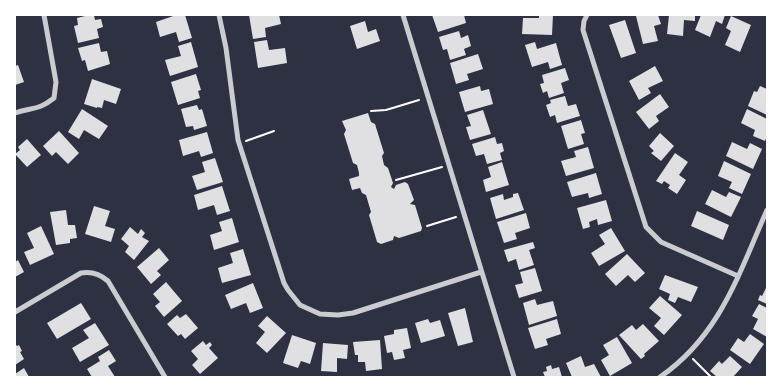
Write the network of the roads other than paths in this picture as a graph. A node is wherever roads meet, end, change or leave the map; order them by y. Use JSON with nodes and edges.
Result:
{"nodes":[{"id":1,"x":44,"y":15,"type":"edge"},
{"id":2,"x":219,"y":15,"type":"edge"},
{"id":3,"x":403,"y":15,"type":"edge"},
{"id":4,"x":587,"y":15,"type":"edge"},
{"id":5,"x":15,"y":113,"type":"edge"},
{"id":6,"x":767,"y":210,"type":"edge"},
{"id":7,"x":481,"y":272,"type":"junction"},
{"id":8,"x":738,"y":276,"type":"junction"},
{"id":9,"x":15,"y":312,"type":"edge"},
{"id":10,"x":164,"y":377,"type":"edge"},
{"id":11,"x":514,"y":377,"type":"edge"},
{"id":12,"x":660,"y":377,"type":"edge"}],
"edges":[{"from":1,"to":5,"type":"street"},
{"from":2,"to":7,"type":"street"},
{"from":3,"to":7,"type":"street"},
{"from":4,"to":8,"type":"street"},
{"from":6,"to":8,"type":"street"},
{"from":7,"to":11,"type":"street"},
{"from":8,"to":12,"type":"street"},
{"from":9,"to":10,"type":"street"}]}
